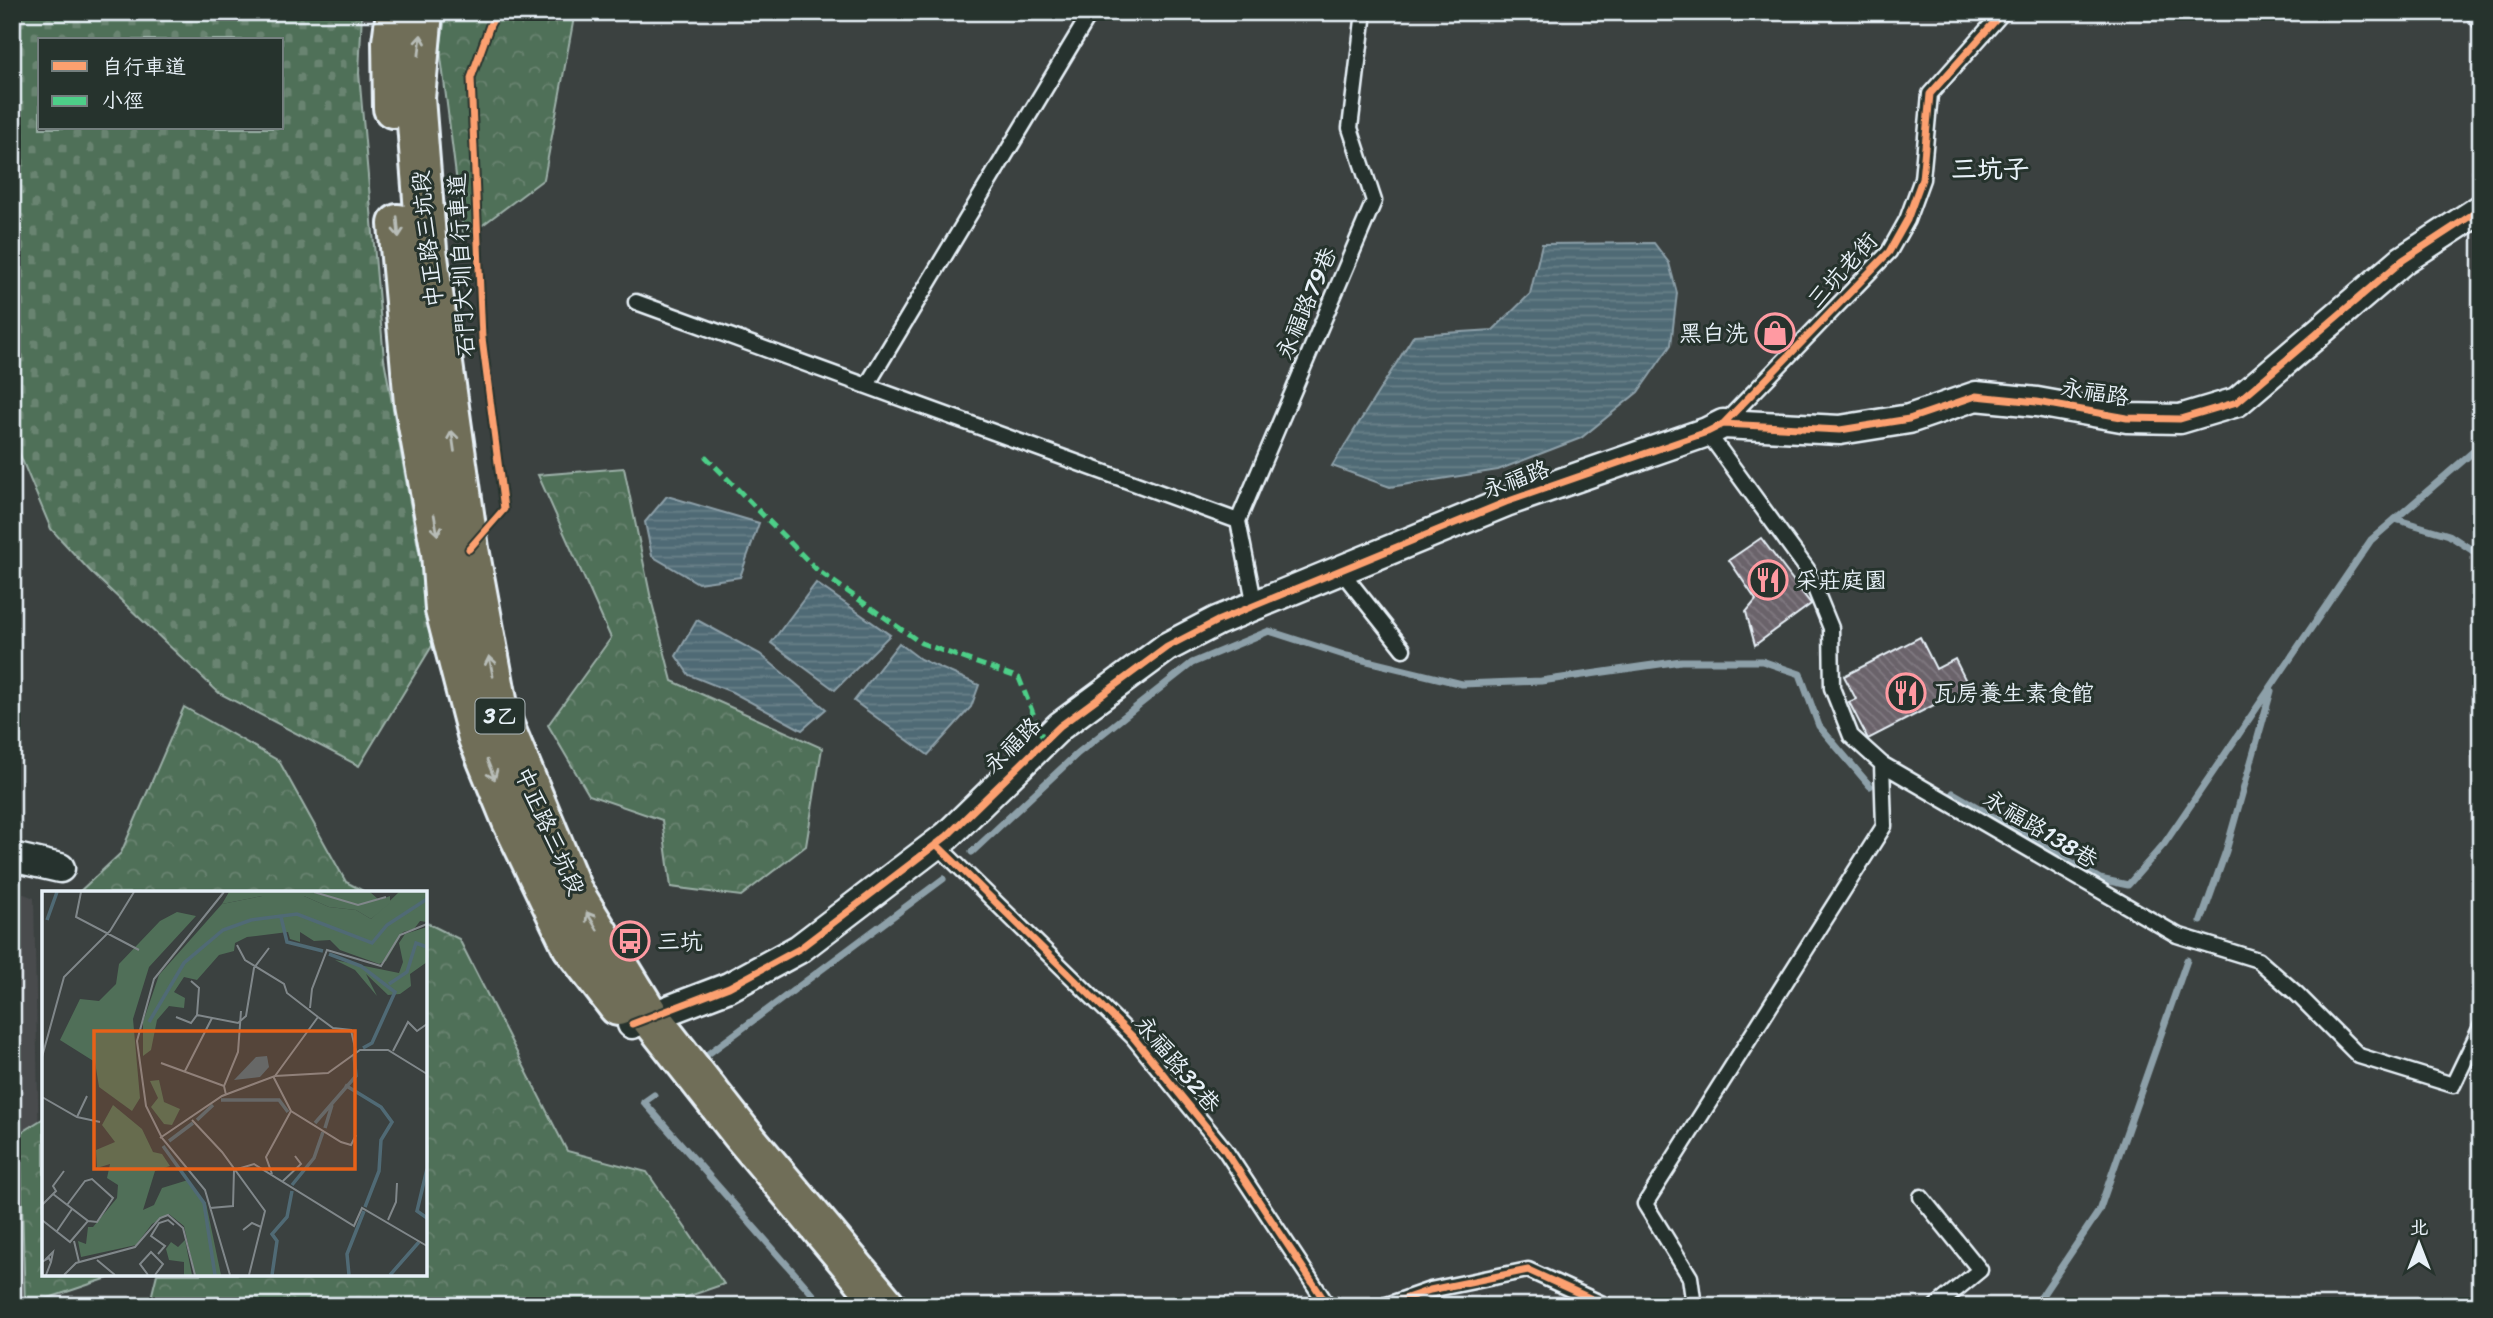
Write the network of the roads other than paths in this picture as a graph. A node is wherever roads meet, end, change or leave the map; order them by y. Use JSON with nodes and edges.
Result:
{"nodes":[{"id":1,"x":396,"y":12,"type":"edge"},
{"id":2,"x":424,"y":12,"type":"edge"},
{"id":3,"x":1091,"y":12,"type":"edge"},
{"id":4,"x":1364,"y":12,"type":"edge"},
{"id":5,"x":2003,"y":12,"type":"edge"},
{"id":6,"x":2472,"y":12,"type":"edge"},
{"id":7,"x":2481,"y":23,"type":"edge"},
{"id":8,"x":2481,"y":209,"type":"edge"},
{"id":9,"x":636,"y":302,"type":"dead end"},
{"id":10,"x":867,"y":385,"type":"junction"},
{"id":11,"x":1715,"y":428,"type":"junction"},
{"id":12,"x":1238,"y":520,"type":"junction"},
{"id":13,"x":1341,"y":570,"type":"junction"},
{"id":14,"x":1255,"y":606,"type":"junction"},
{"id":15,"x":1403,"y":649,"type":"dead end"},
{"id":16,"x":1882,"y":764,"type":"junction"},
{"id":17,"x":936,"y":844,"type":"junction"},
{"id":18,"x":12,"y":857,"type":"edge"},
{"id":19,"x":60,"y":869,"type":"dead end"},
{"id":20,"x":641,"y":1021,"type":"junction"},
{"id":21,"x":2481,"y":1027,"type":"edge"},
{"id":22,"x":1921,"y":1197,"type":"dead end"},
{"id":23,"x":856,"y":1306,"type":"edge"},
{"id":24,"x":886,"y":1306,"type":"edge"},
{"id":25,"x":1328,"y":1306,"type":"edge"},
{"id":26,"x":1384,"y":1306,"type":"edge"},
{"id":27,"x":1607,"y":1306,"type":"edge"},
{"id":28,"x":1694,"y":1306,"type":"edge"},
{"id":29,"x":1936,"y":1306,"type":"edge"}],
"edges":[{"from":1,"to":20,"type":"main road","name":"中正路三坑段","number":"3乙","one_way":true},
{"from":20,"to":2,"type":"main road","name":"中正路三坑段","number":"3乙","one_way":true},
{"from":3,"to":10,"type":"lane"},
{"from":4,"to":12,"type":"lane","name":"永福路79巷"},
{"from":5,"to":11,"type":"lane","name":"三坑老街"},
{"from":6,"to":7,"type":"lane"},
{"from":8,"to":11,"type":"street","name":"永福路"},
{"from":9,"to":10,"type":"lane"},
{"from":10,"to":12,"type":"lane"},
{"from":11,"to":13,"type":"street","name":"永福路"},
{"from":11,"to":16,"type":"lane","name":"永福路138巷"},
{"from":12,"to":14,"type":"lane"},
{"from":13,"to":14,"type":"street","name":"永福路"},
{"from":13,"to":15,"type":"lane"},
{"from":14,"to":17,"type":"street","name":"永福路"},
{"from":16,"to":21,"type":"lane","name":"永福路138巷"},
{"from":16,"to":28,"type":"lane"},
{"from":17,"to":20,"type":"street","name":"永福路"},
{"from":17,"to":25,"type":"lane","name":"永福路32巷"},
{"from":18,"to":19,"type":"street"},
{"from":20,"to":23,"type":"main road","name":"中正路三坑段","number":"3乙"},
{"from":20,"to":24,"type":"main road","name":"中正路三坑段","number":"3乙"},
{"from":22,"to":29,"type":"lane"},
{"from":26,"to":27,"type":"lane"}]}
